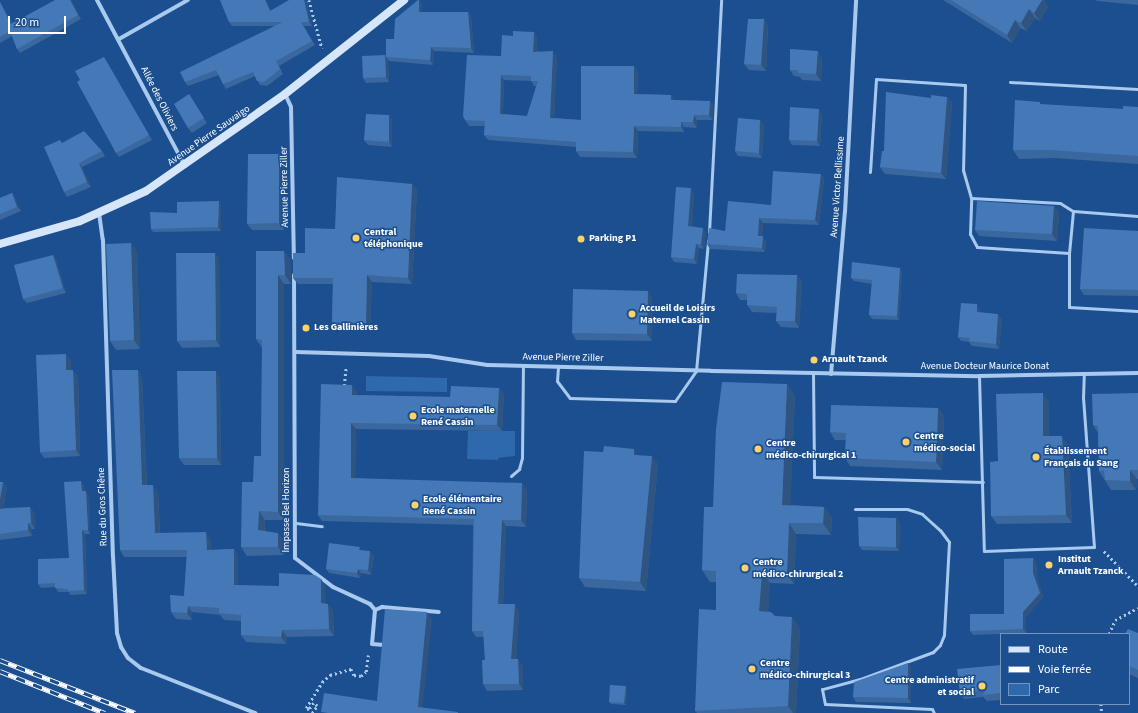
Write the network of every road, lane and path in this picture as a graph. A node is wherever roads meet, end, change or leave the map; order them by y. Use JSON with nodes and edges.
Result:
{"nodes":[{"id":1,"x":97,"y":0,"type":"edge"},
{"id":2,"x":188,"y":0,"type":"edge"},
{"id":3,"x":309,"y":0,"type":"edge"},
{"id":4,"x":404,"y":0,"type":"edge"},
{"id":5,"x":721,"y":0,"type":"edge"},
{"id":6,"x":856,"y":0,"type":"edge"},
{"id":7,"x":119,"y":39,"type":"junction"},
{"id":8,"x":332,"y":59,"type":"junction"},
{"id":9,"x":1010,"y":82,"type":"dead end"},
{"id":10,"x":1138,"y":89,"type":"edge"},
{"id":11,"x":285,"y":94,"type":"junction"},
{"id":12,"x":185,"y":166,"type":"junction"},
{"id":13,"x":870,"y":172,"type":"dead end"},
{"id":14,"x":971,"y":198,"type":"junction"},
{"id":15,"x":1073,"y":211,"type":"junction"},
{"id":16,"x":100,"y":213,"type":"junction"},
{"id":17,"x":1138,"y":216,"type":"edge"},
{"id":18,"x":0,"y":244,"type":"edge"},
{"id":19,"x":1069,"y":253,"type":"junction"},
{"id":20,"x":294,"y":262,"type":"edge"},
{"id":21,"x":294,"y":270,"type":"edge"},
{"id":22,"x":1138,"y":311,"type":"edge"},
{"id":23,"x":296,"y":352,"type":"junction"},
{"id":24,"x":523,"y":365,"type":"junction"},
{"id":25,"x":558,"y":366,"type":"junction"},
{"id":26,"x":346,"y":367,"type":"dead end"},
{"id":27,"x":696,"y":370,"type":"junction"},
{"id":28,"x":813,"y":373,"type":"junction"},
{"id":29,"x":1138,"y":373,"type":"edge"},
{"id":30,"x":831,"y":374,"type":"junction"},
{"id":31,"x":1084,"y":375,"type":"junction"},
{"id":32,"x":979,"y":376,"type":"junction"},
{"id":33,"x":344,"y":391,"type":"edge"},
{"id":34,"x":511,"y":476,"type":"dead end"},
{"id":35,"x":983,"y":482,"type":"junction"},
{"id":36,"x":855,"y":509,"type":"dead end"},
{"id":37,"x":296,"y":523,"type":"junction"},
{"id":38,"x":322,"y":526,"type":"edge"},
{"id":39,"x":1094,"y":547,"type":"junction"},
{"id":40,"x":1138,"y":586,"type":"edge"},
{"id":41,"x":1138,"y":608,"type":"edge"},
{"id":42,"x":375,"y":610,"type":"junction"},
{"id":43,"x":439,"y":612,"type":"dead end"},
{"id":44,"x":1109,"y":633,"type":"edge"},
{"id":45,"x":372,"y":644,"type":"junction"},
{"id":46,"x":384,"y":645,"type":"edge"},
{"id":47,"x":255,"y":713,"type":"edge"},
{"id":48,"x":312,"y":713,"type":"edge"},
{"id":49,"x":934,"y":713,"type":"edge"}],
"edges":[{"from":1,"to":7,"type":"street","name":"Allée des Oliviers"},
{"from":2,"to":7,"type":"street"},
{"from":3,"to":8,"type":"path"},
{"from":4,"to":8,"type":"main road","name":"Avenue Pierre Sauvaigo"},
{"from":5,"to":27,"type":"lane"},
{"from":6,"to":30,"type":"street","name":"Avenue Victor Bellissime"},
{"from":7,"to":12,"type":"street","name":"Allée des Oliviers"},
{"from":8,"to":11,"type":"main road","name":"Avenue Pierre Sauvaigo"},
{"from":9,"to":10,"type":"lane"},
{"from":11,"to":12,"type":"main road","name":"Avenue Pierre Sauvaigo"},
{"from":11,"to":20,"type":"street","name":"Avenue Pierre Ziller"},
{"from":12,"to":16,"type":"main road","name":"Avenue Pierre Sauvaigo"},
{"from":13,"to":14,"type":"lane"},
{"from":14,"to":15,"type":"lane"},
{"from":14,"to":19,"type":"lane"},
{"from":15,"to":17,"type":"lane"},
{"from":15,"to":19,"type":"lane"},
{"from":16,"to":18,"type":"main road","name":"Avenue Pierre Sauvaigo"},
{"from":16,"to":47,"type":"street","name":"Rue du Gros Chêne"},
{"from":19,"to":22,"type":"lane"},
{"from":21,"to":23,"type":"street"},
{"from":23,"to":24,"type":"street","name":"Avenue Pierre Ziller"},
{"from":23,"to":37,"type":"street","name":"Impasse Bel Horizon"},
{"from":24,"to":25,"type":"street","name":"Avenue Pierre Ziller"},
{"from":24,"to":34,"type":"lane"},
{"from":25,"to":27,"type":"street","name":"Avenue Pierre Ziller"},
{"from":25,"to":27,"type":"lane"},
{"from":26,"to":33,"type":"path"},
{"from":27,"to":28,"type":"street","name":"Avenue Pierre Ziller"},
{"from":28,"to":30,"type":"street","name":"Avenue Pierre Ziller"},
{"from":28,"to":35,"type":"lane"},
{"from":29,"to":31,"type":"street","name":"Avenue Docteur Maurice Donat"},
{"from":30,"to":32,"type":"street","name":"Avenue Docteur Maurice Donat"},
{"from":31,"to":32,"type":"street","name":"Avenue Docteur Maurice Donat"},
{"from":31,"to":39,"type":"lane"},
{"from":32,"to":35,"type":"lane"},
{"from":35,"to":39,"type":"lane"},
{"from":36,"to":49,"type":"lane"},
{"from":37,"to":38,"type":"lane"},
{"from":37,"to":42,"type":"street","name":"Impasse Bel Horizon"},
{"from":39,"to":40,"type":"path"},
{"from":41,"to":44,"type":"path"},
{"from":42,"to":43,"type":"street"},
{"from":42,"to":45,"type":"street"},
{"from":45,"to":46,"type":"street"},
{"from":45,"to":48,"type":"path"}]}
